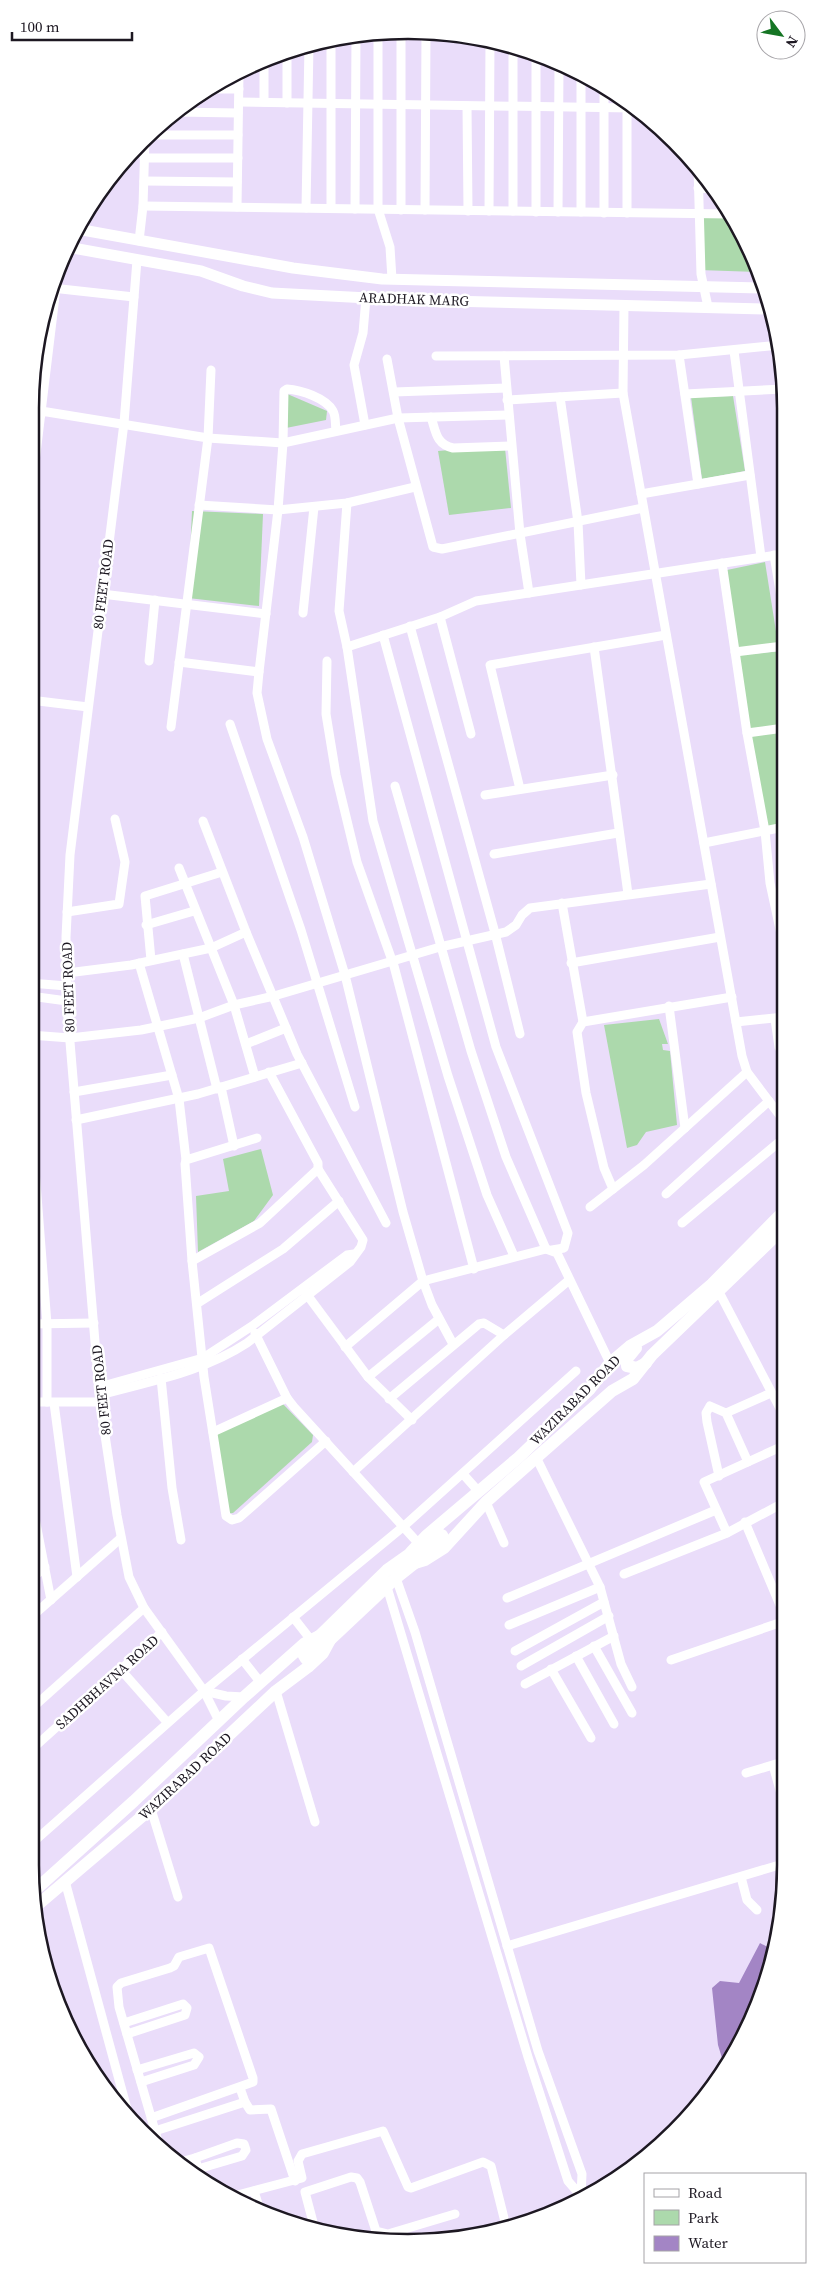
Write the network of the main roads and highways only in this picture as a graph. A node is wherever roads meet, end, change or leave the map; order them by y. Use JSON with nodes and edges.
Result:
{"nodes":[{"id":1,"x":84,"y":231,"type":"edge"},
{"id":2,"x":75,"y":249,"type":"edge"},
{"id":3,"x":374,"y":278,"type":"junction"},
{"id":4,"x":758,"y":288,"type":"edge"},
{"id":5,"x":370,"y":298,"type":"junction"},
{"id":6,"x":764,"y":309,"type":"edge"},
{"id":7,"x":777,"y":1218,"type":"edge"},
{"id":8,"x":777,"y":1235,"type":"edge"},
{"id":9,"x":642,"y":1340,"type":"junction"},
{"id":10,"x":646,"y":1363,"type":"junction"},
{"id":11,"x":482,"y":1497,"type":"junction"},
{"id":12,"x":415,"y":1553,"type":"junction"},
{"id":13,"x":320,"y":1639,"type":"junction"},
{"id":14,"x":40,"y":1886,"type":"edge"},
{"id":15,"x":41,"y":1902,"type":"edge"}],
"edges":[{"from":1,"to":3,"type":"main road","name":"ARADHAK MARG"},
{"from":2,"to":5,"type":"main road","name":"ARADHAK MARG"},
{"from":3,"to":4,"type":"main road","name":"ARADHAK MARG"},
{"from":3,"to":5,"type":"main road"},
{"from":5,"to":6,"type":"main road","name":"ARADHAK MARG"},
{"from":7,"to":9,"type":"highway","name":"WAZIRABAD ROAD"},
{"from":8,"to":10,"type":"highway","name":"WAZIRABAD ROAD"},
{"from":9,"to":10,"type":"highway"},
{"from":9,"to":11,"type":"highway","name":"WAZIRABAD ROAD"},
{"from":10,"to":11,"type":"highway","name":"WAZIRABAD ROAD"},
{"from":11,"to":12,"type":"highway","name":"WAZIRABAD ROAD"},
{"from":11,"to":12,"type":"highway","name":"WAZIRABAD ROAD"},
{"from":12,"to":13,"type":"highway","name":"WAZIRABAD ROAD"},
{"from":12,"to":13,"type":"highway","name":"WAZIRABAD ROAD"},
{"from":13,"to":14,"type":"highway","name":"WAZIRABAD ROAD"},
{"from":13,"to":15,"type":"highway","name":"WAZIRABAD ROAD"}]}
